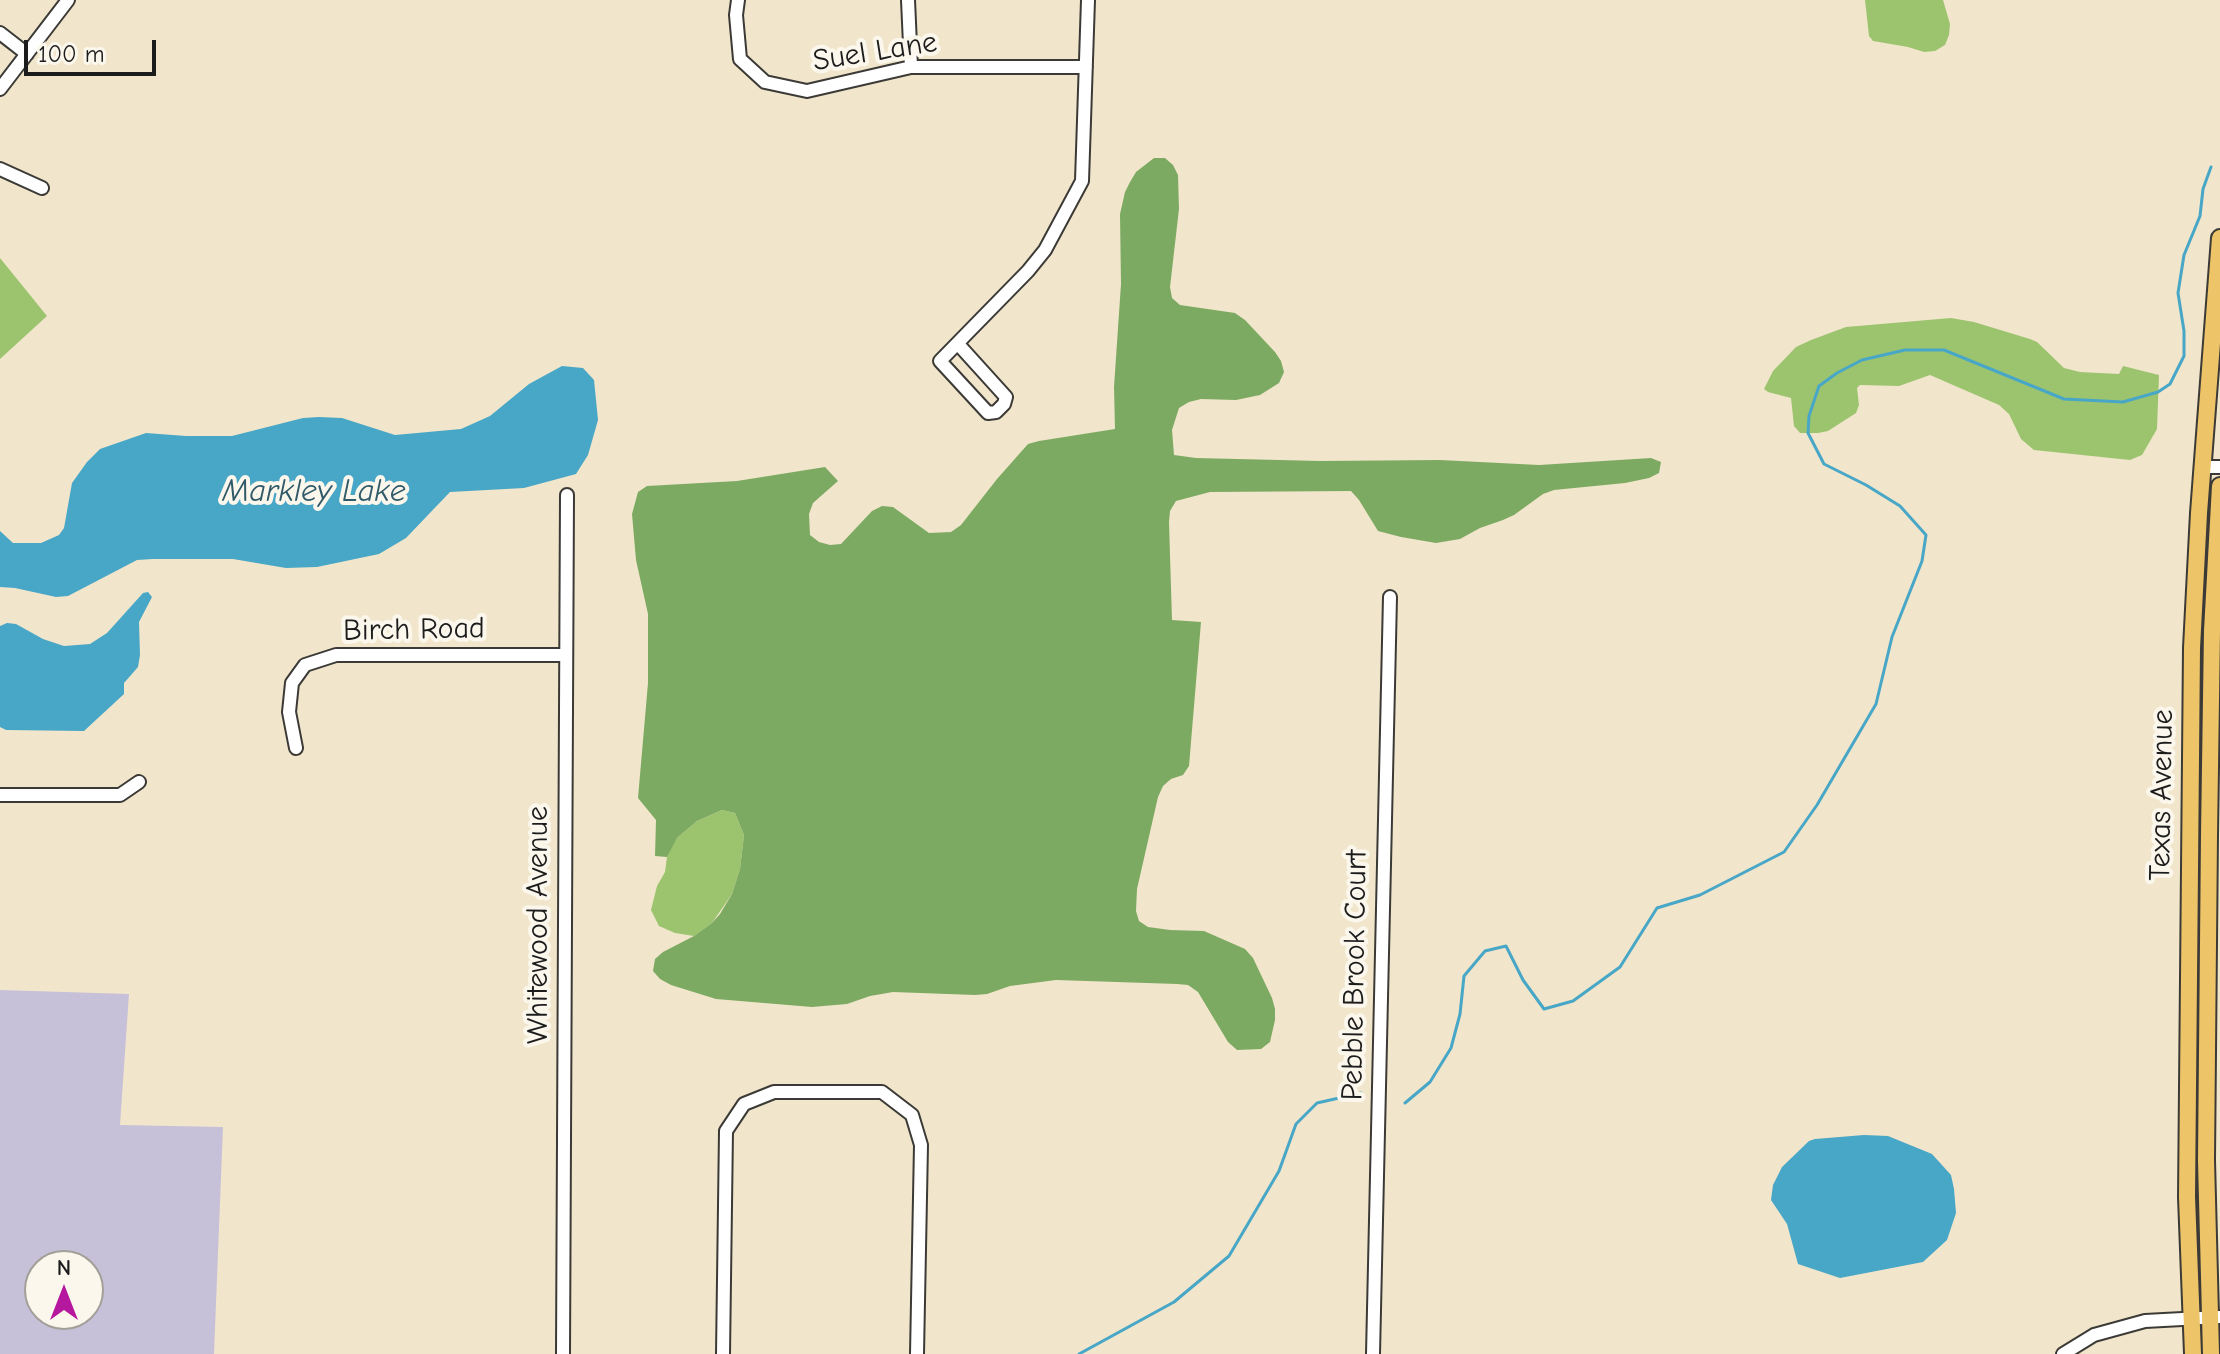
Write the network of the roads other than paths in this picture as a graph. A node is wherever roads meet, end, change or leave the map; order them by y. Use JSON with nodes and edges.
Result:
{"nodes":[{"id":1,"x":68,"y":0,"type":"edge"},
{"id":2,"x":738,"y":0,"type":"edge"},
{"id":3,"x":908,"y":0,"type":"edge"},
{"id":4,"x":1088,"y":0,"type":"edge"},
{"id":5,"x":0,"y":33,"type":"edge"},
{"id":6,"x":27,"y":54,"type":"junction"},
{"id":7,"x":911,"y":67,"type":"junction"},
{"id":8,"x":1086,"y":67,"type":"junction"},
{"id":9,"x":0,"y":89,"type":"edge"},
{"id":10,"x":0,"y":169,"type":"edge"},
{"id":11,"x":42,"y":188,"type":"dead end"},
{"id":12,"x":2220,"y":238,"type":"edge"},
{"id":13,"x":958,"y":344,"type":"junction"},
{"id":14,"x":2202,"y":467,"type":"junction"},
{"id":15,"x":2220,"y":467,"type":"edge"},
{"id":16,"x":2220,"y":486,"type":"edge"},
{"id":17,"x":567,"y":495,"type":"dead end"},
{"id":18,"x":1390,"y":597,"type":"dead end"},
{"id":19,"x":565,"y":655,"type":"junction"},
{"id":20,"x":296,"y":748,"type":"dead end"},
{"id":21,"x":139,"y":782,"type":"dead end"},
{"id":22,"x":0,"y":795,"type":"edge"},
{"id":23,"x":2214,"y":903,"type":"edge"},
{"id":24,"x":2215,"y":1317,"type":"edge"},
{"id":25,"x":2192,"y":1318,"type":"junction"},
{"id":26,"x":563,"y":1354,"type":"edge"},
{"id":27,"x":723,"y":1354,"type":"edge"},
{"id":28,"x":917,"y":1354,"type":"edge"},
{"id":29,"x":1373,"y":1354,"type":"edge"},
{"id":30,"x":2063,"y":1354,"type":"edge"},
{"id":31,"x":2193,"y":1354,"type":"edge"},
{"id":32,"x":2211,"y":1354,"type":"edge"}],
"edges":[{"from":1,"to":6,"type":"street"},
{"from":2,"to":7,"type":"street","name":"Suel Lane"},
{"from":3,"to":7,"type":"street"},
{"from":4,"to":8,"type":"street"},
{"from":5,"to":6,"type":"street"},
{"from":6,"to":9,"type":"street"},
{"from":7,"to":8,"type":"street","name":"Suel Lane"},
{"from":8,"to":13,"type":"street"},
{"from":10,"to":11,"type":"street"},
{"from":12,"to":14,"type":"main road","name":"Texas Avenue"},
{"from":13,"to":13,"type":"street"},
{"from":14,"to":15,"type":"street"},
{"from":14,"to":25,"type":"main road","name":"Texas Avenue"},
{"from":16,"to":23,"type":"main road","name":"Texas Avenue"},
{"from":17,"to":19,"type":"street","name":"Whitewood Avenue"},
{"from":18,"to":29,"type":"street","name":"Pebble Brook Court"},
{"from":19,"to":20,"type":"street","name":"Birch Road"},
{"from":19,"to":26,"type":"street","name":"Whitewood Avenue"},
{"from":21,"to":22,"type":"street"},
{"from":23,"to":24,"type":"main road","name":"Texas Avenue"},
{"from":24,"to":25,"type":"street"},
{"from":24,"to":32,"type":"main road","name":"Texas Avenue"},
{"from":25,"to":30,"type":"street"},
{"from":25,"to":31,"type":"main road","name":"Texas Avenue"},
{"from":27,"to":28,"type":"street"}]}
